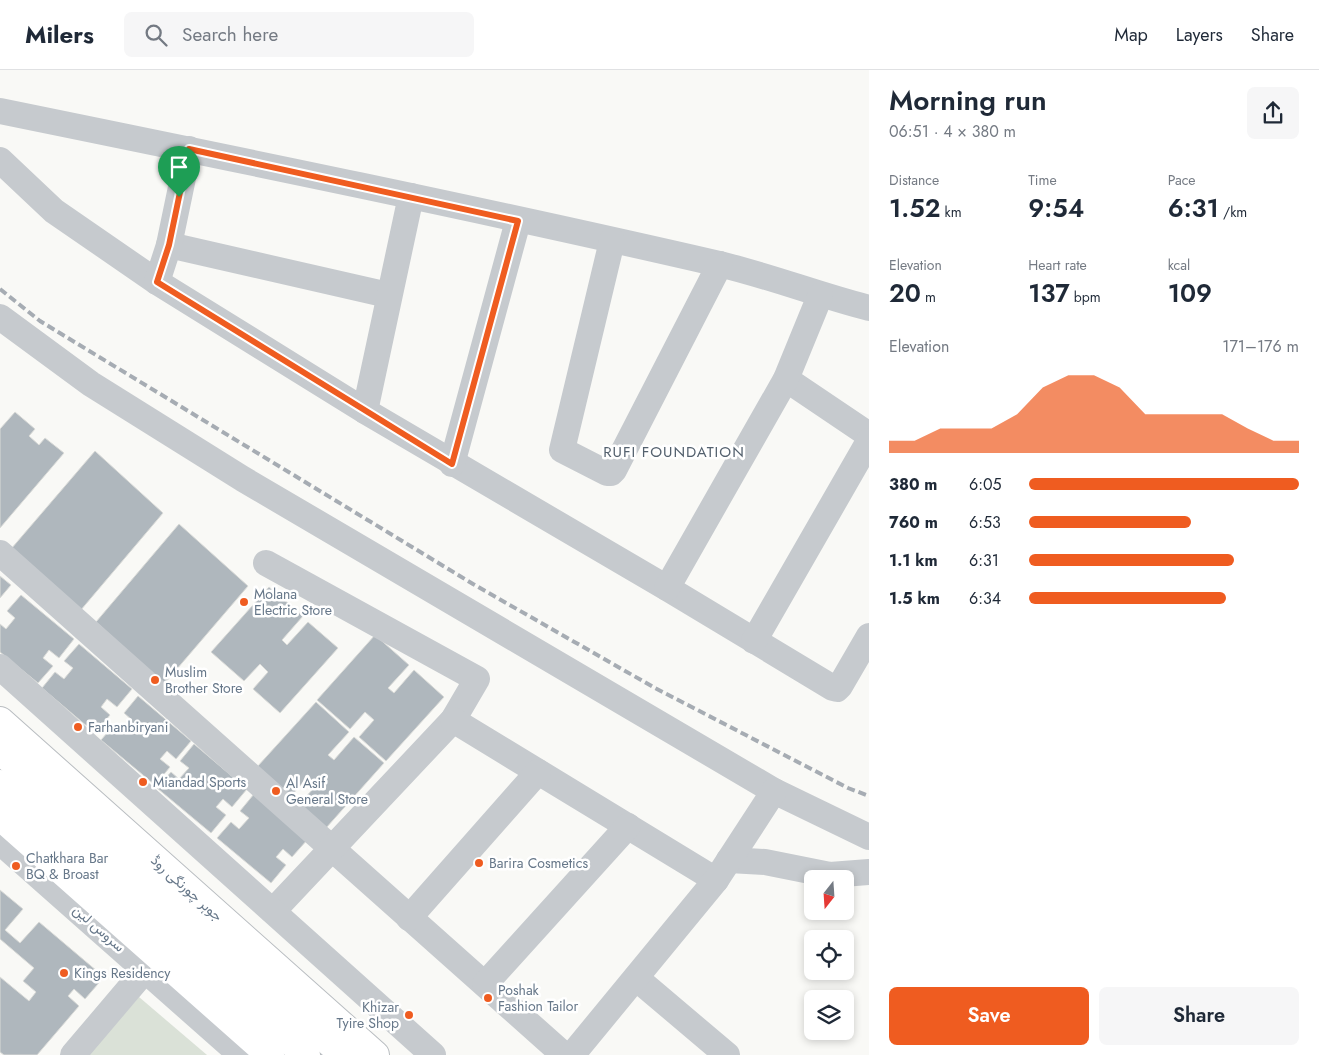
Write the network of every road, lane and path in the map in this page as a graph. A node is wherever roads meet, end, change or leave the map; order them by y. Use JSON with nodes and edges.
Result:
{"nodes":[{"id":1,"x":0,"y":111,"type":"edge"},
{"id":2,"x":189,"y":149,"type":"junction"},
{"id":3,"x":0,"y":160,"type":"edge"},
{"id":4,"x":411,"y":196,"type":"junction"},
{"id":5,"x":518,"y":221,"type":"junction"},
{"id":6,"x":612,"y":241,"type":"junction"},
{"id":7,"x":169,"y":245,"type":"junction"},
{"id":8,"x":720,"y":264,"type":"junction"},
{"id":9,"x":157,"y":282,"type":"junction"},
{"id":10,"x":388,"y":295,"type":"junction"},
{"id":11,"x":820,"y":296,"type":"junction"},
{"id":12,"x":869,"y":308,"type":"edge"},
{"id":13,"x":0,"y":318,"type":"edge"},
{"id":14,"x":786,"y":380,"type":"junction"},
{"id":15,"x":832,"y":390,"type":"dead end"},
{"id":16,"x":365,"y":411,"type":"junction"},
{"id":17,"x":869,"y":414,"type":"edge"},
{"id":18,"x":869,"y":435,"type":"edge"},
{"id":19,"x":869,"y":441,"type":"edge"},
{"id":20,"x":452,"y":464,"type":"junction"},
{"id":21,"x":0,"y":553,"type":"edge"},
{"id":22,"x":266,"y":563,"type":"dead end"},
{"id":23,"x":667,"y":588,"type":"junction"},
{"id":24,"x":754,"y":641,"type":"junction"},
{"id":25,"x":865,"y":653,"type":"edge"},
{"id":26,"x":0,"y":667,"type":"edge"},
{"id":27,"x":452,"y":720,"type":"junction"},
{"id":28,"x":0,"y":721,"type":"edge"},
{"id":29,"x":0,"y":750,"type":"edge"},
{"id":30,"x":538,"y":772,"type":"junction"},
{"id":31,"x":0,"y":784,"type":"edge"},
{"id":32,"x":774,"y":791,"type":"junction"},
{"id":33,"x":0,"y":816,"type":"edge"},
{"id":34,"x":628,"y":826,"type":"junction"},
{"id":35,"x":869,"y":837,"type":"edge"},
{"id":36,"x":0,"y":842,"type":"edge"},
{"id":37,"x":332,"y":850,"type":"junction"},
{"id":38,"x":723,"y":870,"type":"junction"},
{"id":39,"x":869,"y":872,"type":"edge"},
{"id":40,"x":273,"y":911,"type":"junction"},
{"id":41,"x":409,"y":918,"type":"junction"},
{"id":42,"x":146,"y":969,"type":"junction"},
{"id":43,"x":636,"y":978,"type":"junction"},
{"id":44,"x":485,"y":984,"type":"junction"},
{"id":45,"x":73,"y":1055,"type":"edge"},
{"id":46,"x":241,"y":1055,"type":"edge"},
{"id":47,"x":270,"y":1055,"type":"edge"},
{"id":48,"x":306,"y":1055,"type":"edge"},
{"id":49,"x":344,"y":1055,"type":"edge"},
{"id":50,"x":375,"y":1055,"type":"edge"},
{"id":51,"x":433,"y":1055,"type":"edge"},
{"id":52,"x":564,"y":1055,"type":"edge"},
{"id":53,"x":572,"y":1055,"type":"edge"},
{"id":54,"x":727,"y":1055,"type":"edge"}],
"edges":[{"from":1,"to":2,"type":"street"},
{"from":2,"to":4,"type":"street"},
{"from":2,"to":7,"type":"street"},
{"from":3,"to":9,"type":"street"},
{"from":4,"to":5,"type":"street"},
{"from":4,"to":10,"type":"street"},
{"from":5,"to":6,"type":"street"},
{"from":5,"to":20,"type":"street"},
{"from":6,"to":8,"type":"street"},
{"from":6,"to":8,"type":"street"},
{"from":7,"to":9,"type":"street"},
{"from":7,"to":10,"type":"street"},
{"from":8,"to":11,"type":"street"},
{"from":9,"to":16,"type":"street"},
{"from":10,"to":16,"type":"street"},
{"from":11,"to":12,"type":"street"},
{"from":11,"to":14,"type":"street"},
{"from":13,"to":32,"type":"street"},
{"from":14,"to":18,"type":"street"},
{"from":14,"to":23,"type":"street"},
{"from":15,"to":17,"type":"street"},
{"from":16,"to":20,"type":"street"},
{"from":19,"to":24,"type":"street"},
{"from":20,"to":23,"type":"street"},
{"from":21,"to":37,"type":"street"},
{"from":22,"to":27,"type":"street"},
{"from":23,"to":24,"type":"street"},
{"from":24,"to":25,"type":"street"},
{"from":26,"to":40,"type":"street"},
{"from":27,"to":30,"type":"street"},
{"from":27,"to":37,"type":"street"},
{"from":28,"to":50,"type":"main road","name":"جوہر چورنگی روڈ"},
{"from":29,"to":49,"type":"main road","name":"جوہر چورنگی روڈ"},
{"from":30,"to":34,"type":"street"},
{"from":30,"to":41,"type":"street"},
{"from":31,"to":48,"type":"main road"},
{"from":32,"to":35,"type":"street"},
{"from":32,"to":38,"type":"street"},
{"from":33,"to":47,"type":"main road"},
{"from":34,"to":38,"type":"street"},
{"from":34,"to":44,"type":"street"},
{"from":36,"to":42,"type":"street","name":"سروس لین"},
{"from":37,"to":40,"type":"street"},
{"from":37,"to":41,"type":"street"},
{"from":38,"to":39,"type":"street"},
{"from":38,"to":43,"type":"street"},
{"from":40,"to":51,"type":"street"},
{"from":41,"to":44,"type":"street"},
{"from":42,"to":45,"type":"street"},
{"from":42,"to":46,"type":"street","name":"سروس لین"},
{"from":43,"to":53,"type":"street"},
{"from":43,"to":54,"type":"street"},
{"from":44,"to":52,"type":"street"}]}
